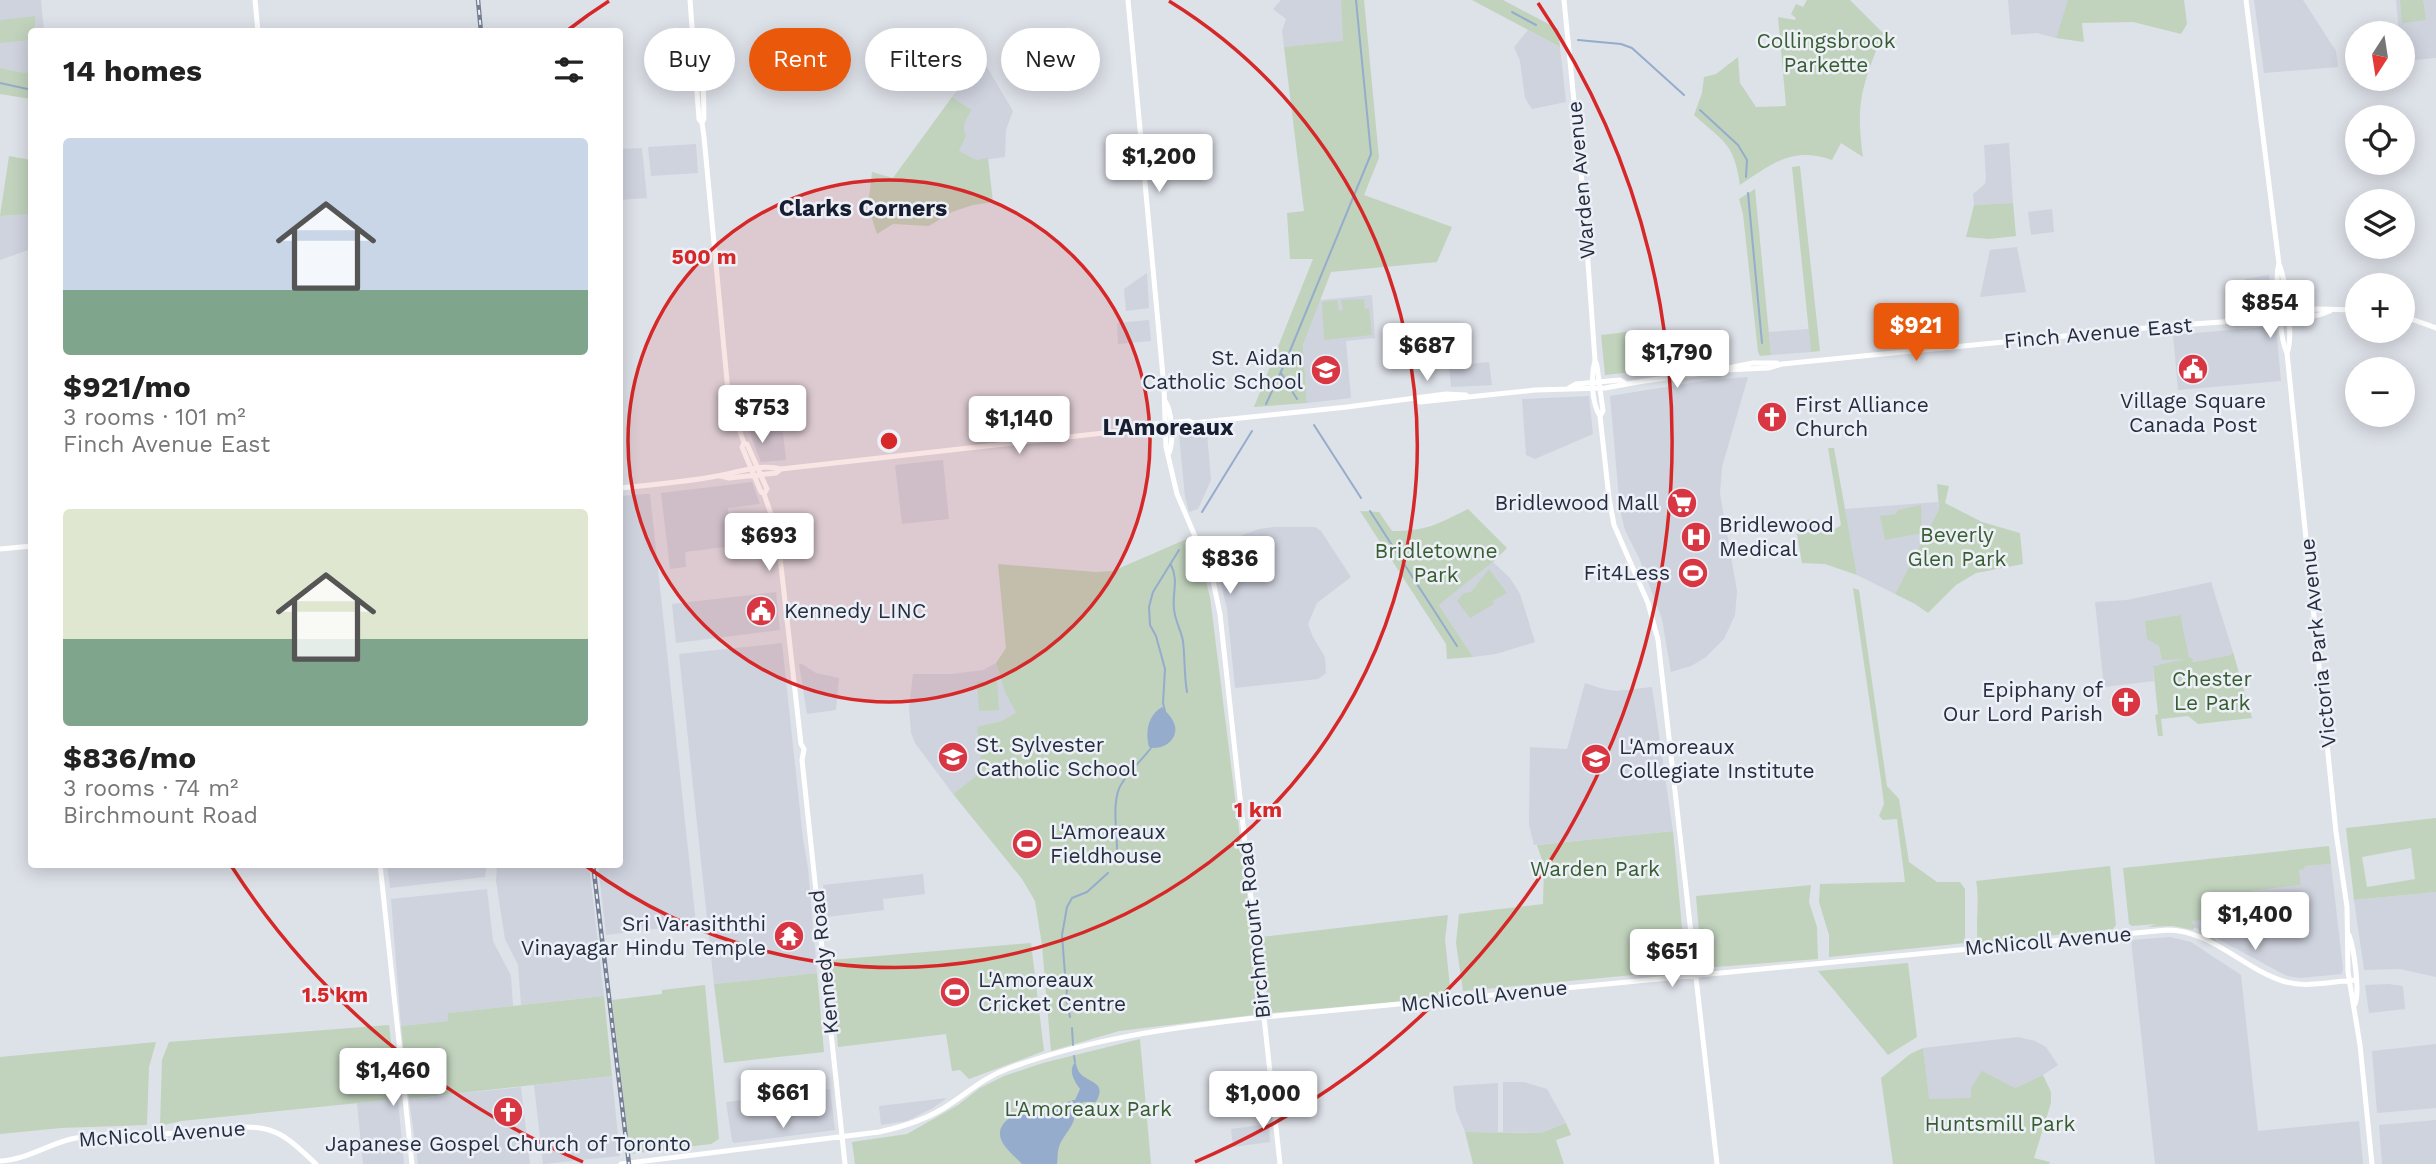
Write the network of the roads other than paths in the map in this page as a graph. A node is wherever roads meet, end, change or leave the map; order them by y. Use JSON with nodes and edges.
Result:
{"nodes":[{"id":1,"x":255,"y":0,"type":"edge"},
{"id":2,"x":690,"y":0,"type":"edge"},
{"id":3,"x":1128,"y":0,"type":"edge"},
{"id":4,"x":1564,"y":0,"type":"edge"},
{"id":5,"x":2246,"y":0,"type":"edge"},
{"id":6,"x":258,"y":28,"type":"edge"},
{"id":7,"x":2278,"y":264,"type":"junction"},
{"id":8,"x":2345,"y":310,"type":"edge"},
{"id":9,"x":2280,"y":315,"type":"junction"},
{"id":10,"x":2288,"y":315,"type":"junction"},
{"id":11,"x":2415,"y":320,"type":"edge"},
{"id":12,"x":2436,"y":328,"type":"edge"},
{"id":13,"x":2287,"y":353,"type":"junction"},
{"id":14,"x":1597,"y":386,"type":"junction"},
{"id":15,"x":1167,"y":426,"type":"junction"},
{"id":16,"x":756,"y":472,"type":"junction"},
{"id":17,"x":623,"y":488,"type":"edge"},
{"id":18,"x":28,"y":546,"type":"edge"},
{"id":19,"x":0,"y":549,"type":"edge"},
{"id":20,"x":380,"y":868,"type":"edge"},
{"id":21,"x":2348,"y":932,"type":"junction"},
{"id":22,"x":1695,"y":974,"type":"junction"},
{"id":23,"x":2349,"y":980,"type":"junction"},
{"id":24,"x":2356,"y":980,"type":"junction"},
{"id":25,"x":2355,"y":1005,"type":"junction"},
{"id":26,"x":1264,"y":1017,"type":"junction"},
{"id":27,"x":842,"y":1136,"type":"junction"},
{"id":28,"x":0,"y":1161,"type":"edge"},
{"id":29,"x":316,"y":1164,"type":"edge"},
{"id":30,"x":412,"y":1164,"type":"edge"},
{"id":31,"x":621,"y":1164,"type":"edge"},
{"id":32,"x":845,"y":1164,"type":"edge"},
{"id":33,"x":1280,"y":1164,"type":"edge"},
{"id":34,"x":1717,"y":1164,"type":"edge"},
{"id":35,"x":2372,"y":1164,"type":"edge"}],
"edges":[{"from":1,"to":6,"type":"main road"},
{"from":2,"to":16,"type":"main road","name":"Kennedy Road"},
{"from":3,"to":15,"type":"main road","name":"Birchmount Road"},
{"from":4,"to":14,"type":"main road","name":"Warden Avenue"},
{"from":5,"to":7,"type":"main road","name":"Victoria Park Avenue"},
{"from":7,"to":9,"type":"main road","name":"Victoria Park Avenue"},
{"from":7,"to":10,"type":"main road","name":"Victoria Park Avenue"},
{"from":8,"to":10,"type":"main road","name":"Finch Avenue East"},
{"from":9,"to":10,"type":"main road","name":"Finch Avenue East"},
{"from":9,"to":13,"type":"main road","name":"Victoria Park Avenue"},
{"from":9,"to":14,"type":"main road","name":"Finch Avenue East"},
{"from":10,"to":13,"type":"main road","name":"Victoria Park Avenue"},
{"from":11,"to":12,"type":"main road"},
{"from":13,"to":21,"type":"main road","name":"Victoria Park Avenue"},
{"from":14,"to":15,"type":"main road","name":"Finch Avenue East"},
{"from":14,"to":22,"type":"main road","name":"Warden Avenue"},
{"from":15,"to":16,"type":"main road","name":"Finch Avenue East"},
{"from":15,"to":26,"type":"main road","name":"Birchmount Road"},
{"from":16,"to":17,"type":"main road","name":"Finch Avenue East"},
{"from":16,"to":27,"type":"main road","name":"Kennedy Road"},
{"from":18,"to":19,"type":"main road"},
{"from":20,"to":30,"type":"main road"},
{"from":21,"to":23,"type":"main road","name":"Victoria Park Avenue"},
{"from":21,"to":24,"type":"main road","name":"Victoria Park Avenue"},
{"from":22,"to":23,"type":"main road","name":"McNicoll Avenue"},
{"from":22,"to":26,"type":"main road","name":"McNicoll Avenue"},
{"from":22,"to":34,"type":"main road","name":"Warden Avenue"},
{"from":23,"to":24,"type":"main road","name":"McNicoll Avenue"},
{"from":23,"to":25,"type":"main road","name":"Victoria Park Avenue"},
{"from":24,"to":25,"type":"main road","name":"Victoria Park Avenue"},
{"from":25,"to":35,"type":"main road","name":"Victoria Park Avenue"},
{"from":26,"to":27,"type":"main road","name":"McNicoll Avenue"},
{"from":26,"to":33,"type":"main road","name":"Birchmount Road"},
{"from":27,"to":31,"type":"main road","name":"McNicoll Avenue"},
{"from":27,"to":32,"type":"main road","name":"Kennedy Road"},
{"from":28,"to":29,"type":"main road","name":"McNicoll Avenue"}]}
